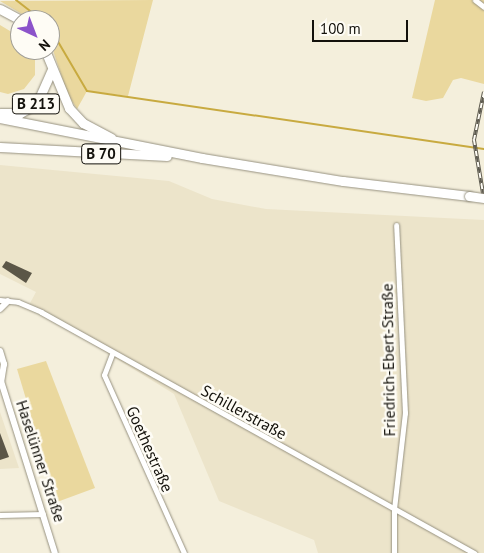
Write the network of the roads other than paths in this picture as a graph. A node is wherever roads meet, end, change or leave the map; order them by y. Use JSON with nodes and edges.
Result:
{"nodes":[{"id":1,"x":475,"y":0,"type":"edge"},
{"id":2,"x":484,"y":7,"type":"edge"},
{"id":3,"x":49,"y":60,"type":"edge"},
{"id":4,"x":52,"y":69,"type":"junction"},
{"id":5,"x":0,"y":113,"type":"edge"},
{"id":6,"x":0,"y":118,"type":"edge"},
{"id":7,"x":125,"y":144,"type":"junction"},
{"id":8,"x":0,"y":147,"type":"edge"},
{"id":9,"x":202,"y":158,"type":"junction"},
{"id":10,"x":484,"y":198,"type":"edge"},
{"id":11,"x":396,"y":225,"type":"dead end"},
{"id":12,"x":0,"y":300,"type":"edge"},
{"id":13,"x":8,"y":301,"type":"junction"},
{"id":14,"x":0,"y":309,"type":"edge"},
{"id":15,"x":0,"y":351,"type":"edge"},
{"id":16,"x":112,"y":354,"type":"junction"},
{"id":17,"x":1,"y":380,"type":"edge"},
{"id":18,"x":394,"y":509,"type":"junction"},
{"id":19,"x":43,"y":514,"type":"junction"},
{"id":20,"x":0,"y":515,"type":"edge"},
{"id":21,"x":55,"y":553,"type":"edge"},
{"id":22,"x":184,"y":553,"type":"edge"},
{"id":23,"x":394,"y":553,"type":"edge"},
{"id":24,"x":474,"y":553,"type":"edge"}],
"edges":[{"from":1,"to":2,"type":"street"},
{"from":3,"to":4,"type":"main road","number":"B 213"},
{"from":4,"to":5,"type":"main road","number":"B 213"},
{"from":4,"to":7,"type":"main road"},
{"from":6,"to":7,"type":"main road","number":"B 70"},
{"from":7,"to":9,"type":"main road","number":"B 70"},
{"from":8,"to":9,"type":"main road","number":"B 70"},
{"from":9,"to":10,"type":"main road","number":"B 70","bridge":true},
{"from":11,"to":18,"type":"street","name":"Friedrich-Ebert-Straße"},
{"from":12,"to":13,"type":"street","name":"Schillerstraße"},
{"from":13,"to":14,"type":"street"},
{"from":13,"to":16,"type":"street","name":"Schillerstraße"},
{"from":15,"to":17,"type":"street"},
{"from":16,"to":18,"type":"street","name":"Schillerstraße"},
{"from":16,"to":22,"type":"street","name":"Goethestraße"},
{"from":17,"to":19,"type":"street","name":"Haselünner Straße"},
{"from":18,"to":23,"type":"street","name":"Friedrich-Ebert-Straße"},
{"from":18,"to":24,"type":"street","name":"Schillerstraße"},
{"from":19,"to":20,"type":"street"},
{"from":19,"to":21,"type":"street","name":"Haselünner Straße"}]}
